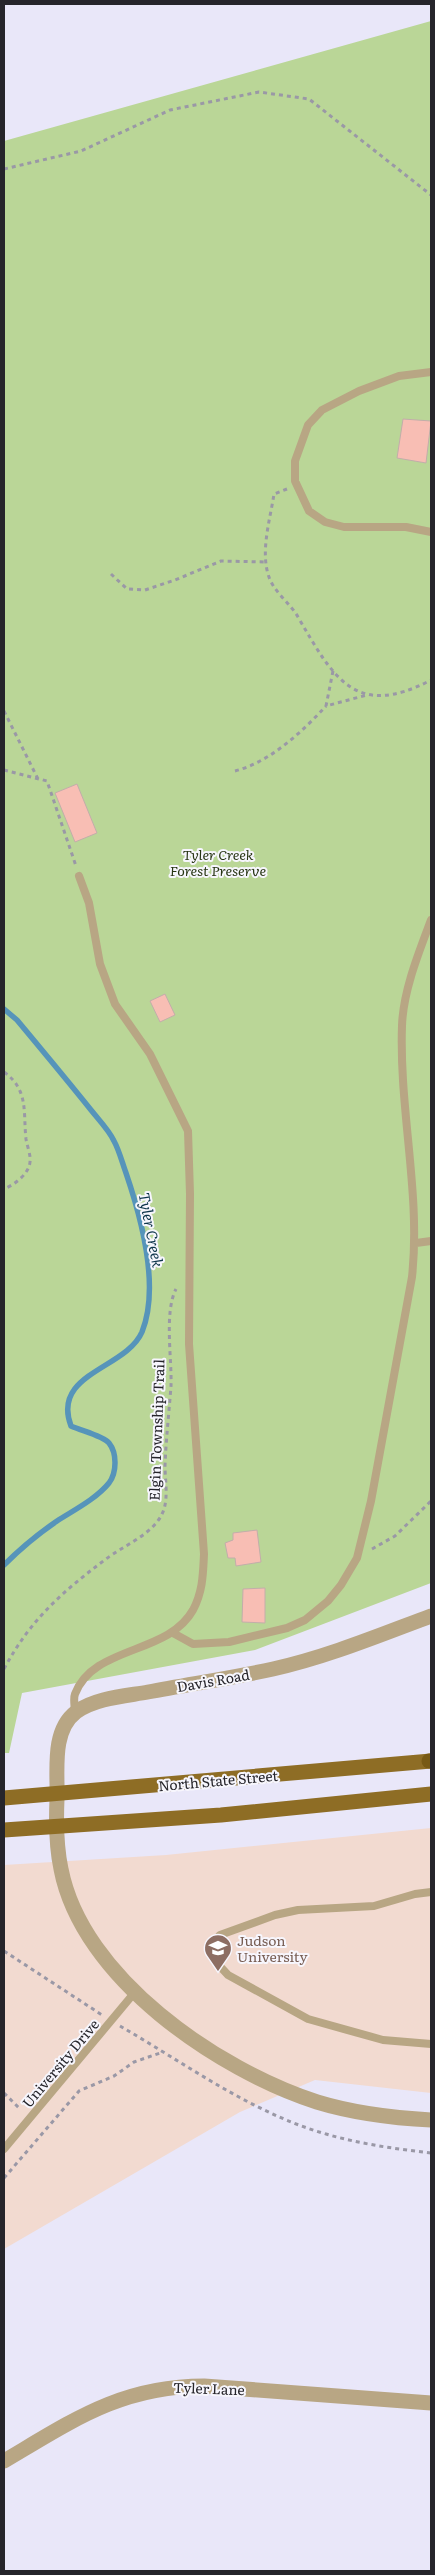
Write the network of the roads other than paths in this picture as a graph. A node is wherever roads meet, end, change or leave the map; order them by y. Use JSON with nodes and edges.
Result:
{"nodes":[{"id":1,"x":431,"y":372,"type":"edge"},
{"id":2,"x":431,"y":532,"type":"edge"},
{"id":3,"x":79,"y":876,"type":"road end"},
{"id":4,"x":431,"y":920,"type":"edge"},
{"id":5,"x":431,"y":1241,"type":"edge"},
{"id":6,"x":416,"y":1243,"type":"junction"},
{"id":7,"x":431,"y":1616,"type":"edge"},
{"id":8,"x":173,"y":1633,"type":"junction"},
{"id":9,"x":75,"y":1713,"type":"junction"},
{"id":10,"x":431,"y":1761,"type":"edge"},
{"id":11,"x":57,"y":1794,"type":"junction"},
{"id":12,"x":431,"y":1794,"type":"edge"},
{"id":13,"x":4,"y":1798,"type":"edge"},
{"id":14,"x":55,"y":1827,"type":"junction"},
{"id":15,"x":4,"y":1830,"type":"edge"},
{"id":16,"x":431,"y":1892,"type":"edge"},
{"id":17,"x":135,"y":1992,"type":"junction"},
{"id":18,"x":431,"y":2044,"type":"edge"},
{"id":19,"x":431,"y":2120,"type":"edge"},
{"id":20,"x":4,"y":2149,"type":"edge"},
{"id":21,"x":431,"y":2403,"type":"edge"},
{"id":22,"x":4,"y":2461,"type":"edge"}],
"edges":[{"from":1,"to":2,"type":"lane"},
{"from":3,"to":8,"type":"lane"},
{"from":4,"to":6,"type":"lane"},
{"from":5,"to":6,"type":"lane"},
{"from":6,"to":8,"type":"lane"},
{"from":7,"to":9,"type":"street","name":"Davis Road"},
{"from":8,"to":9,"type":"lane"},
{"from":9,"to":11,"type":"street"},
{"from":10,"to":11,"type":"main road","name":"North State Street"},
{"from":11,"to":13,"type":"main road","name":"North State Street"},
{"from":11,"to":14,"type":"street"},
{"from":12,"to":14,"type":"main road"},
{"from":14,"to":15,"type":"main road"},
{"from":14,"to":17,"type":"street"},
{"from":16,"to":18,"type":"lane"},
{"from":17,"to":19,"type":"street"},
{"from":17,"to":20,"type":"lane","name":"University Drive"},
{"from":21,"to":22,"type":"street","name":"Tyler Lane"}]}
